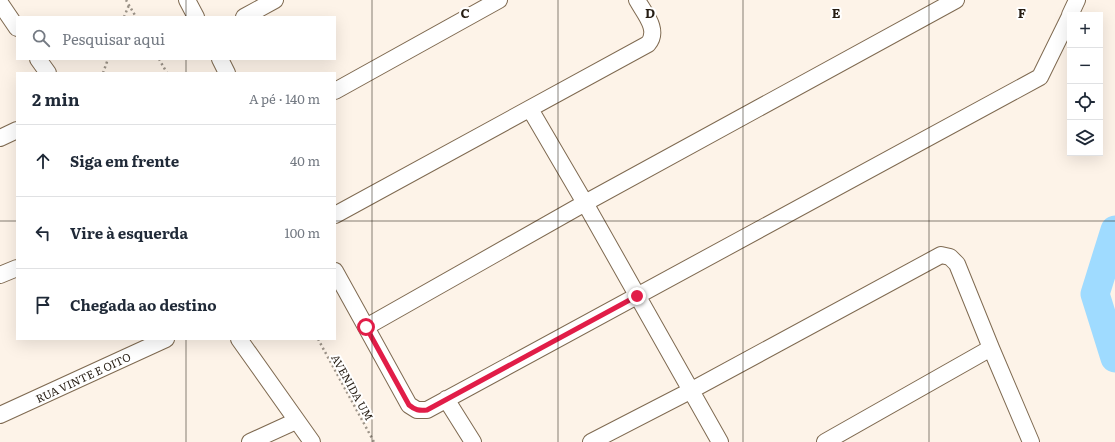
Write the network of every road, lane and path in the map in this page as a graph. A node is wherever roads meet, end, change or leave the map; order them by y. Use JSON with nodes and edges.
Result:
{"nodes":[{"id":1,"x":126,"y":0,"type":"edge"},
{"id":2,"x":187,"y":0,"type":"edge"},
{"id":3,"x":275,"y":0,"type":"edge"},
{"id":4,"x":499,"y":0,"type":"edge"},
{"id":5,"x":637,"y":0,"type":"edge"},
{"id":6,"x":956,"y":0,"type":"edge"},
{"id":7,"x":1078,"y":0,"type":"edge"},
{"id":8,"x":0,"y":3,"type":"edge"},
{"id":9,"x":129,"y":5,"type":"junction"},
{"id":10,"x":1072,"y":12,"type":"edge"},
{"id":11,"x":124,"y":16,"type":"edge"},
{"id":12,"x":135,"y":16,"type":"edge"},
{"id":13,"x":195,"y":16,"type":"edge"},
{"id":14,"x":246,"y":16,"type":"edge"},
{"id":15,"x":1067,"y":21,"type":"edge"},
{"id":16,"x":16,"y":27,"type":"edge"},
{"id":17,"x":39,"y":60,"type":"edge"},
{"id":18,"x":108,"y":60,"type":"edge"},
{"id":19,"x":160,"y":60,"type":"edge"},
{"id":20,"x":220,"y":60,"type":"edge"},
{"id":21,"x":47,"y":72,"type":"edge"},
{"id":22,"x":103,"y":72,"type":"edge"},
{"id":23,"x":166,"y":72,"type":"edge"},
{"id":24,"x":226,"y":72,"type":"edge"},
{"id":25,"x":336,"y":90,"type":"edge"},
{"id":26,"x":530,"y":109,"type":"junction"},
{"id":27,"x":16,"y":130,"type":"edge"},
{"id":28,"x":0,"y":138,"type":"edge"},
{"id":29,"x":586,"y":204,"type":"junction"},
{"id":30,"x":336,"y":214,"type":"edge"},
{"id":31,"x":16,"y":268,"type":"edge"},
{"id":32,"x":336,"y":273,"type":"edge"},
{"id":33,"x":0,"y":275,"type":"edge"},
{"id":34,"x":637,"y":296,"type":"junction"},
{"id":35,"x":366,"y":327,"type":"junction"},
{"id":36,"x":164,"y":340,"type":"edge"},
{"id":37,"x":239,"y":340,"type":"edge"},
{"id":38,"x":319,"y":340,"type":"edge"},
{"id":39,"x":991,"y":348,"type":"junction"},
{"id":40,"x":690,"y":391,"type":"junction"},
{"id":41,"x":446,"y":399,"type":"junction"},
{"id":42,"x":0,"y":415,"type":"edge"},
{"id":43,"x":296,"y":421,"type":"junction"},
{"id":44,"x":250,"y":442,"type":"edge"},
{"id":45,"x":312,"y":442,"type":"edge"},
{"id":46,"x":374,"y":442,"type":"edge"},
{"id":47,"x":473,"y":442,"type":"edge"},
{"id":48,"x":591,"y":442,"type":"edge"},
{"id":49,"x":720,"y":442,"type":"edge"},
{"id":50,"x":825,"y":442,"type":"edge"},
{"id":51,"x":1031,"y":442,"type":"edge"}],
"edges":[{"from":1,"to":9,"type":"path"},
{"from":2,"to":13,"type":"street"},
{"from":3,"to":14,"type":"street"},
{"from":4,"to":25,"type":"street"},
{"from":5,"to":26,"type":"street"},
{"from":6,"to":29,"type":"street"},
{"from":7,"to":10,"type":"street"},
{"from":8,"to":16,"type":"street"},
{"from":9,"to":11,"type":"path"},
{"from":9,"to":12,"type":"path"},
{"from":15,"to":34,"type":"street"},
{"from":17,"to":21,"type":"street"},
{"from":18,"to":22,"type":"path"},
{"from":19,"to":23,"type":"path"},
{"from":20,"to":24,"type":"street"},
{"from":26,"to":29,"type":"street"},
{"from":26,"to":30,"type":"street"},
{"from":27,"to":28,"type":"street"},
{"from":29,"to":34,"type":"street"},
{"from":29,"to":35,"type":"street"},
{"from":31,"to":33,"type":"street"},
{"from":32,"to":35,"type":"street"},
{"from":34,"to":40,"type":"street"},
{"from":34,"to":41,"type":"street"},
{"from":35,"to":41,"type":"street"},
{"from":36,"to":42,"type":"street","name":"RUA VINTE E OITO"},
{"from":37,"to":43,"type":"street"},
{"from":38,"to":46,"type":"path","name":"AVENIDA UM"},
{"from":39,"to":40,"type":"street"},
{"from":39,"to":50,"type":"street"},
{"from":39,"to":51,"type":"street"},
{"from":40,"to":48,"type":"street"},
{"from":40,"to":49,"type":"street"},
{"from":41,"to":47,"type":"street"},
{"from":43,"to":44,"type":"street"},
{"from":43,"to":45,"type":"street"}]}
